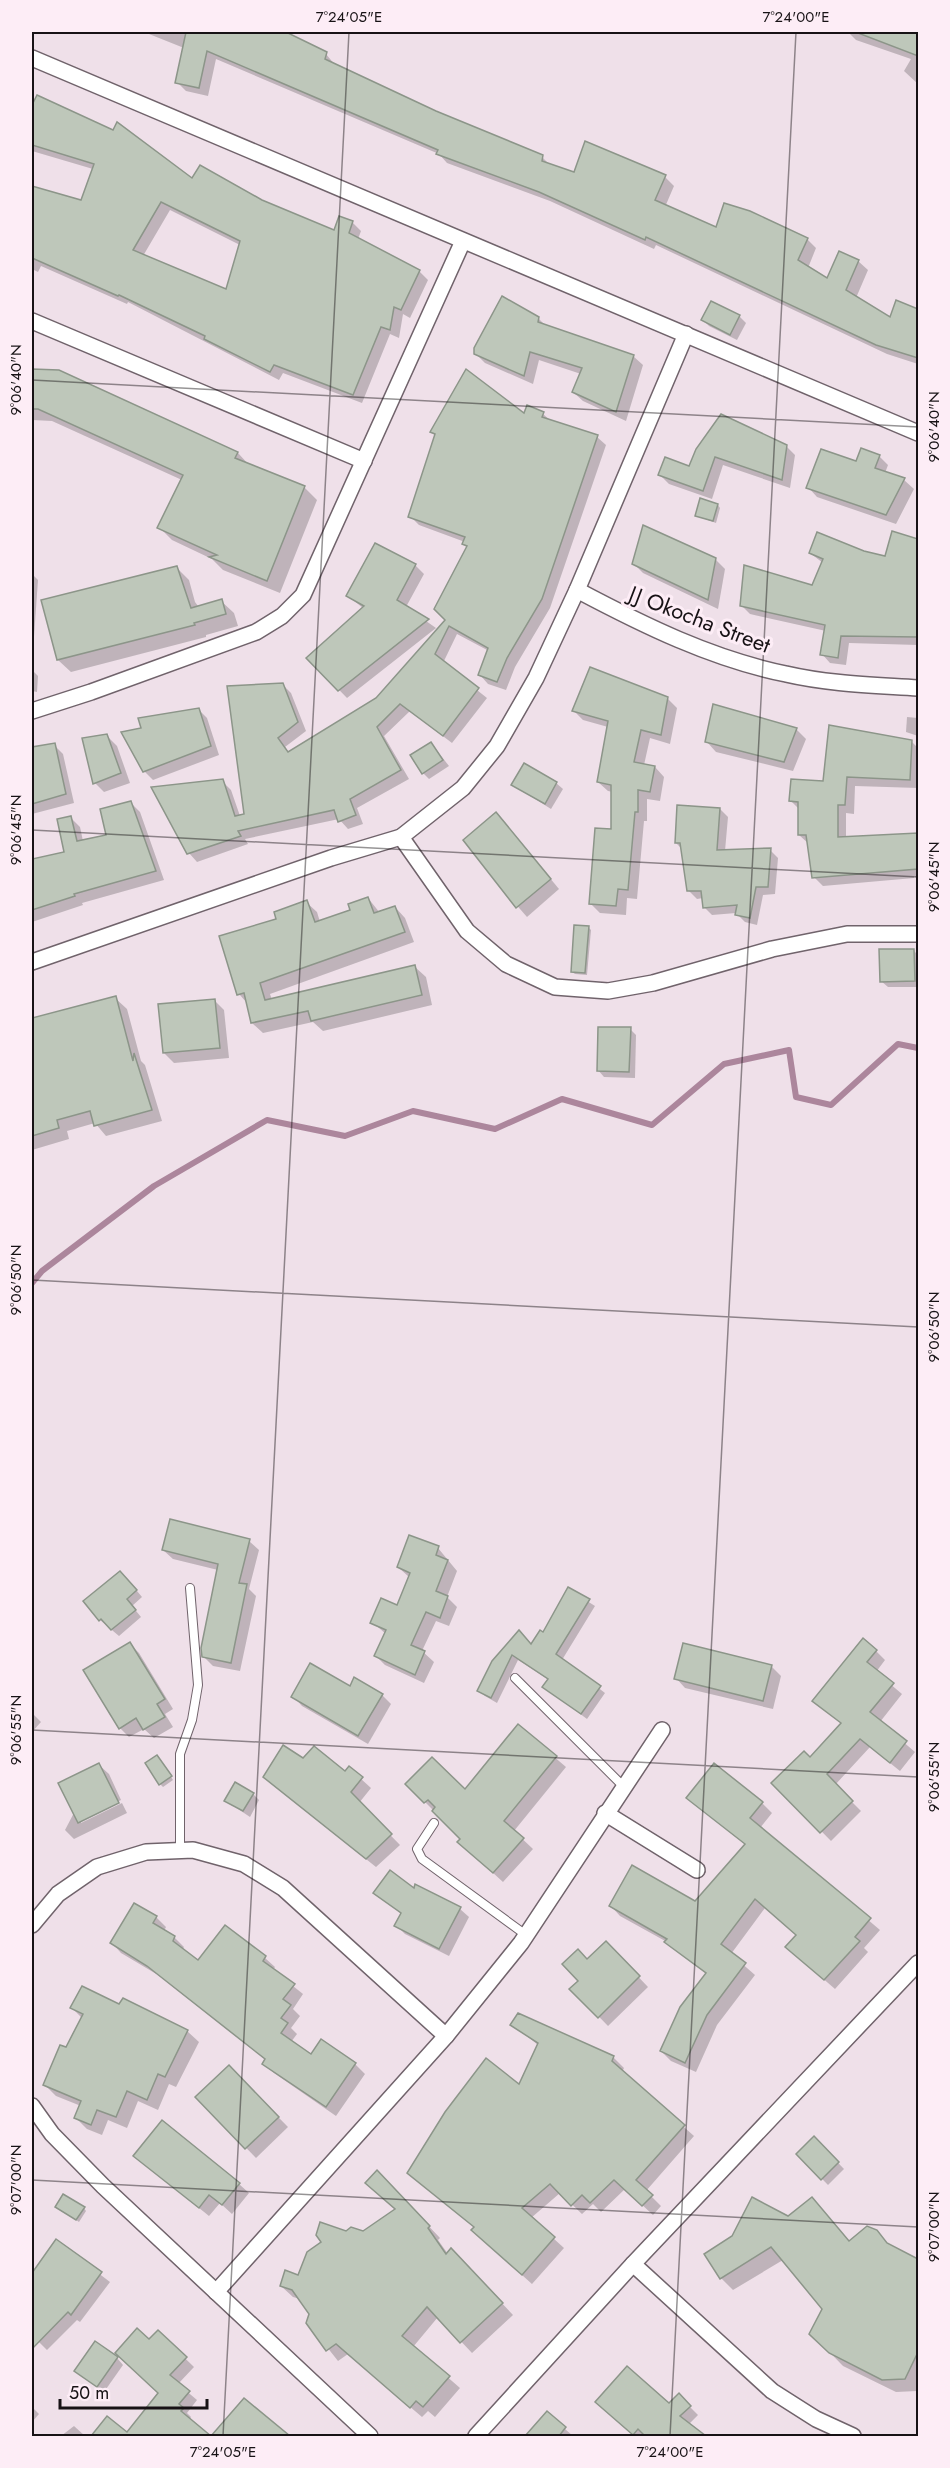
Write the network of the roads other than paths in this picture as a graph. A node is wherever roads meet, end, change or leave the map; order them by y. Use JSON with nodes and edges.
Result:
{"nodes":[{"id":1,"x":32,"y":58,"type":"edge"},
{"id":2,"x":463,"y":241,"type":"junction"},
{"id":3,"x":32,"y":321,"type":"edge"},
{"id":4,"x":686,"y":334,"type":"junction"},
{"id":5,"x":918,"y":433,"type":"edge"},
{"id":6,"x":364,"y":461,"type":"junction"},
{"id":7,"x":577,"y":590,"type":"junction"},
{"id":8,"x":918,"y":688,"type":"edge"},
{"id":9,"x":32,"y":711,"type":"edge"},
{"id":10,"x":401,"y":837,"type":"junction"},
{"id":11,"x":918,"y":934,"type":"edge"},
{"id":12,"x":32,"y":962,"type":"edge"},
{"id":13,"x":190,"y":1588,"type":"dead end"},
{"id":14,"x":515,"y":1677,"type":"dead end"},
{"id":15,"x":663,"y":1730,"type":"dead end"},
{"id":16,"x":623,"y":1786,"type":"junction"},
{"id":17,"x":605,"y":1814,"type":"junction"},
{"id":18,"x":434,"y":1823,"type":"dead end"},
{"id":19,"x":180,"y":1850,"type":"junction"},
{"id":20,"x":697,"y":1870,"type":"dead end"},
{"id":21,"x":32,"y":1925,"type":"edge"},
{"id":22,"x":526,"y":1935,"type":"junction"},
{"id":23,"x":918,"y":1963,"type":"edge"},
{"id":24,"x":447,"y":2036,"type":"junction"},
{"id":25,"x":32,"y":2106,"type":"edge"},
{"id":26,"x":633,"y":2264,"type":"junction"},
{"id":27,"x":216,"y":2292,"type":"junction"},
{"id":28,"x":370,"y":2436,"type":"edge"},
{"id":29,"x":476,"y":2436,"type":"edge"},
{"id":30,"x":854,"y":2436,"type":"edge"}],
"edges":[{"from":1,"to":2,"type":"street"},
{"from":2,"to":4,"type":"street"},
{"from":2,"to":6,"type":"street"},
{"from":3,"to":6,"type":"street"},
{"from":4,"to":5,"type":"street"},
{"from":4,"to":7,"type":"street"},
{"from":6,"to":9,"type":"street"},
{"from":7,"to":8,"type":"street","name":"JJ Okocha Street"},
{"from":7,"to":10,"type":"street"},
{"from":10,"to":11,"type":"street"},
{"from":10,"to":12,"type":"street"},
{"from":13,"to":19,"type":"lane"},
{"from":14,"to":16,"type":"lane"},
{"from":15,"to":16,"type":"street"},
{"from":16,"to":17,"type":"street"},
{"from":17,"to":20,"type":"street"},
{"from":17,"to":22,"type":"street"},
{"from":18,"to":22,"type":"lane"},
{"from":19,"to":21,"type":"street"},
{"from":19,"to":24,"type":"street"},
{"from":22,"to":24,"type":"street"},
{"from":23,"to":26,"type":"street"},
{"from":24,"to":27,"type":"street"},
{"from":25,"to":27,"type":"street"},
{"from":26,"to":29,"type":"street"},
{"from":26,"to":30,"type":"street"},
{"from":27,"to":28,"type":"street"}]}
